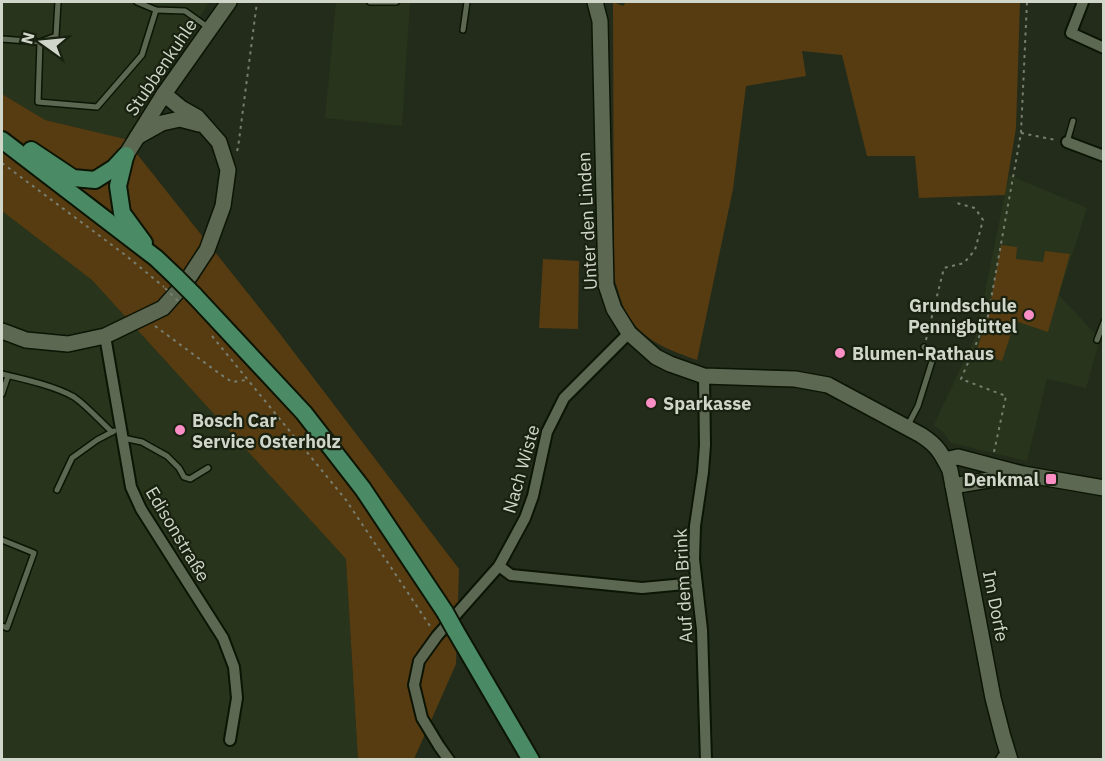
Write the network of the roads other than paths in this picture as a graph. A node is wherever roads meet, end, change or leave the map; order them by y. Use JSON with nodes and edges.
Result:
{"nodes":[{"id":1,"x":58,"y":2,"type":"edge"},
{"id":2,"x":137,"y":2,"type":"edge"},
{"id":3,"x":229,"y":2,"type":"edge"},
{"id":4,"x":370,"y":2,"type":"edge"},
{"id":5,"x":396,"y":2,"type":"edge"},
{"id":6,"x":467,"y":2,"type":"edge"},
{"id":7,"x":595,"y":2,"type":"edge"},
{"id":8,"x":1083,"y":2,"type":"edge"},
{"id":9,"x":156,"y":10,"type":"junction"},
{"id":10,"x":210,"y":29,"type":"junction"},
{"id":11,"x":463,"y":30,"type":"dead end"},
{"id":12,"x":2,"y":39,"type":"edge"},
{"id":13,"x":40,"y":42,"type":"junction"},
{"id":14,"x":1104,"y":48,"type":"edge"},
{"id":15,"x":164,"y":94,"type":"junction"},
{"id":16,"x":1073,"y":121,"type":"dead end"},
{"id":17,"x":205,"y":125,"type":"junction"},
{"id":18,"x":137,"y":137,"type":"junction"},
{"id":19,"x":2,"y":139,"type":"edge"},
{"id":20,"x":1067,"y":142,"type":"joint"},
{"id":21,"x":126,"y":155,"type":"junction"},
{"id":22,"x":1104,"y":156,"type":"edge"},
{"id":23,"x":156,"y":258,"type":"junction"},
{"id":24,"x":1104,"y":322,"type":"edge"},
{"id":25,"x":2,"y":331,"type":"edge"},
{"id":26,"x":629,"y":333,"type":"junction"},
{"id":27,"x":105,"y":336,"type":"junction"},
{"id":28,"x":1097,"y":340,"type":"dead end"},
{"id":29,"x":924,"y":347,"type":"road end"},
{"id":30,"x":5,"y":375,"type":"edge"},
{"id":31,"x":704,"y":376,"type":"junction"},
{"id":32,"x":2,"y":394,"type":"edge"},
{"id":33,"x":907,"y":428,"type":"junction"},
{"id":34,"x":119,"y":433,"type":"junction"},
{"id":35,"x":945,"y":460,"type":"junction"},
{"id":36,"x":208,"y":468,"type":"dead end"},
{"id":37,"x":1023,"y":474,"type":"junction"},
{"id":38,"x":953,"y":486,"type":"junction"},
{"id":39,"x":1104,"y":488,"type":"edge"},
{"id":40,"x":57,"y":490,"type":"dead end"},
{"id":41,"x":2,"y":540,"type":"edge"},
{"id":42,"x":499,"y":566,"type":"junction"},
{"id":43,"x":696,"y":583,"type":"junction"},
{"id":44,"x":2,"y":626,"type":"edge"},
{"id":45,"x":230,"y":740,"type":"dead end"},
{"id":46,"x":1005,"y":757,"type":"edge"},
{"id":47,"x":449,"y":759,"type":"edge"},
{"id":48,"x":531,"y":759,"type":"edge"},
{"id":49,"x":706,"y":759,"type":"edge"}],
"edges":[{"from":1,"to":13,"type":"lane"},
{"from":2,"to":9,"type":"lane"},
{"from":3,"to":10,"type":"street","name":"Stubbenkuhle"},
{"from":4,"to":5,"type":"lane"},
{"from":6,"to":11,"type":"lane"},
{"from":7,"to":26,"type":"street","name":"Unter den Linden"},
{"from":8,"to":14,"type":"street"},
{"from":9,"to":10,"type":"lane"},
{"from":9,"to":13,"type":"lane"},
{"from":10,"to":15,"type":"street","name":"Stubbenkuhle"},
{"from":12,"to":13,"type":"lane"},
{"from":15,"to":17,"type":"street"},
{"from":15,"to":18,"type":"street","name":"Stubbenkuhle"},
{"from":16,"to":20,"type":"lane"},
{"from":17,"to":18,"type":"street"},
{"from":17,"to":27,"type":"street"},
{"from":18,"to":21,"type":"street","name":"Stubbenkuhle"},
{"from":19,"to":21,"type":"main road"},
{"from":19,"to":23,"type":"main road"},
{"from":20,"to":22,"type":"street"},
{"from":21,"to":23,"type":"main road"},
{"from":23,"to":48,"type":"main road","bridge":true},
{"from":24,"to":28,"type":"lane"},
{"from":25,"to":27,"type":"street"},
{"from":26,"to":31,"type":"street","name":"Unter den Linden"},
{"from":26,"to":42,"type":"street","name":"Nach Wiste"},
{"from":27,"to":34,"type":"street","name":"Edisonstraße"},
{"from":29,"to":33,"type":"lane"},
{"from":30,"to":32,"type":"lane"},
{"from":30,"to":34,"type":"lane"},
{"from":31,"to":33,"type":"street","name":"Unter den Linden"},
{"from":31,"to":43,"type":"street","name":"Auf dem Brink"},
{"from":33,"to":35,"type":"street","name":"Unter den Linden"},
{"from":34,"to":36,"type":"lane"},
{"from":34,"to":40,"type":"lane"},
{"from":34,"to":45,"type":"street","name":"Edisonstraße"},
{"from":35,"to":37,"type":"street"},
{"from":35,"to":38,"type":"street","name":"Im Dorfe"},
{"from":37,"to":38,"type":"street"},
{"from":37,"to":39,"type":"street"},
{"from":38,"to":46,"type":"street","name":"Im Dorfe"},
{"from":41,"to":44,"type":"lane"},
{"from":42,"to":43,"type":"street"},
{"from":42,"to":47,"type":"street","name":"Nach Wiste"},
{"from":43,"to":49,"type":"street","name":"Auf dem Brink"}]}
